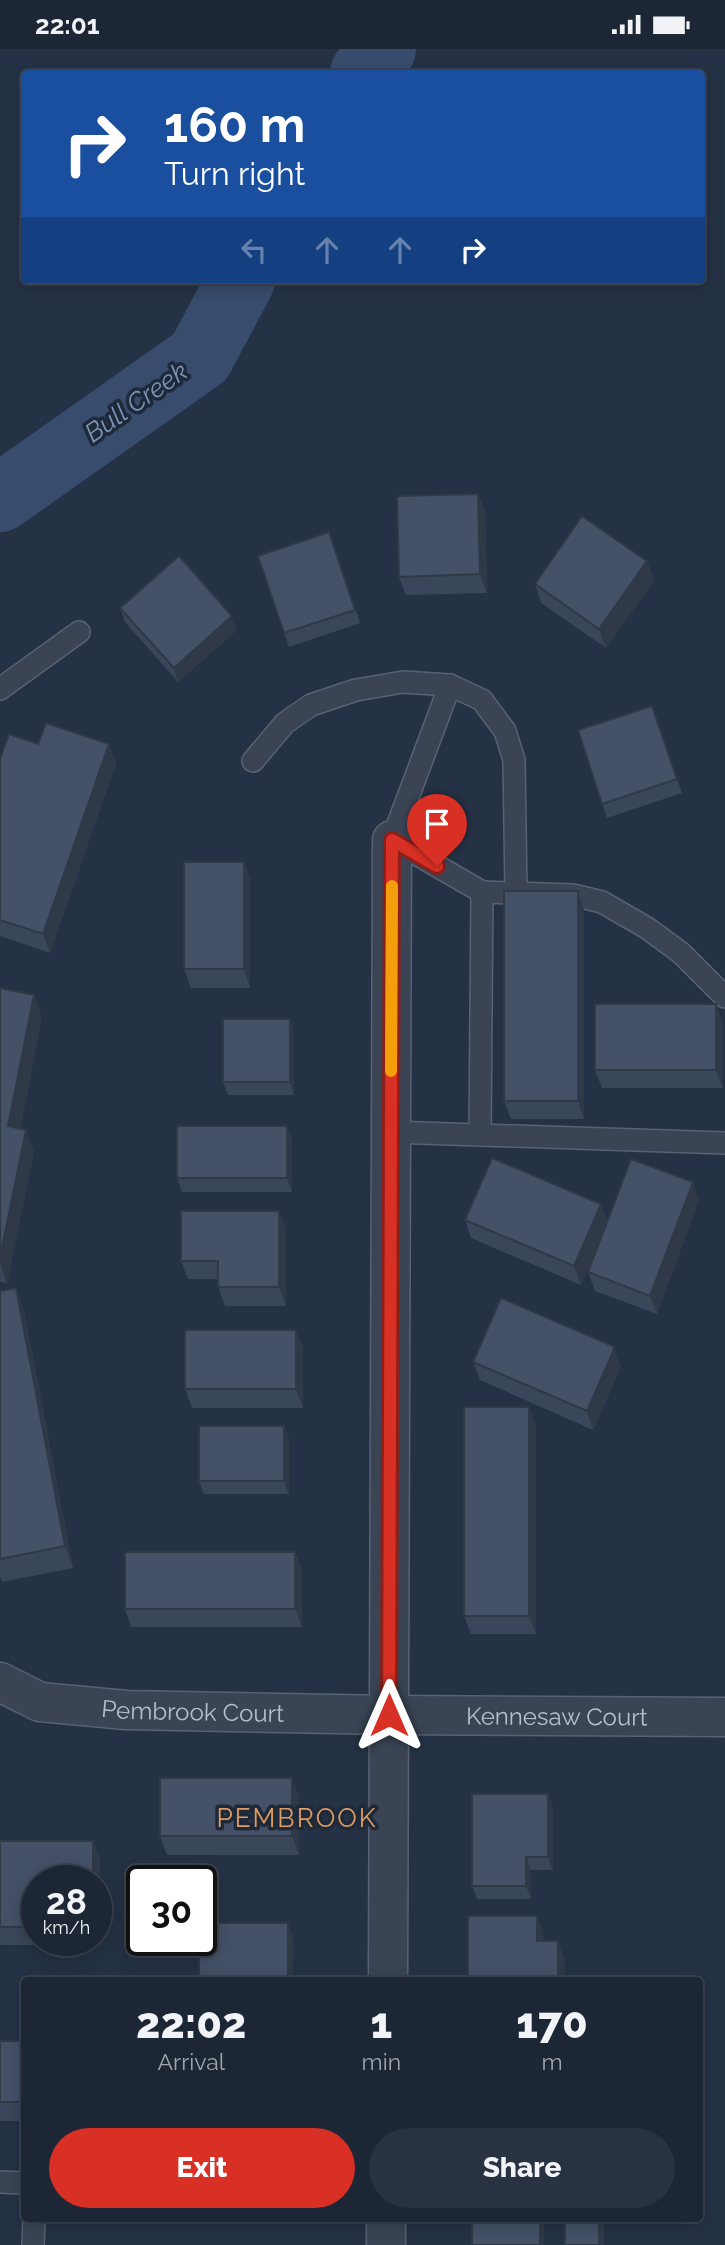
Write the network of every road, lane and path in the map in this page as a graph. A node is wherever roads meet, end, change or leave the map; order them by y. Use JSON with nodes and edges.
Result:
{"nodes":[{"id":1,"x":79,"y":632,"type":"dead end"},
{"id":2,"x":450,"y":685,"type":"junction"},
{"id":3,"x":0,"y":689,"type":"edge"},
{"id":4,"x":253,"y":761,"type":"dead end"},
{"id":5,"x":392,"y":840,"type":"junction"},
{"id":6,"x":482,"y":892,"type":"junction"},
{"id":7,"x":516,"y":893,"type":"junction"},
{"id":8,"x":725,"y":996,"type":"edge"},
{"id":9,"x":391,"y":1132,"type":"junction"},
{"id":10,"x":480,"y":1135,"type":"junction"},
{"id":11,"x":725,"y":1143,"type":"edge"},
{"id":12,"x":0,"y":1682,"type":"edge"},
{"id":13,"x":389,"y":1715,"type":"junction"},
{"id":14,"x":725,"y":1717,"type":"edge"},
{"id":15,"x":387,"y":1977,"type":"edge"},
{"id":16,"x":0,"y":2182,"type":"edge"},
{"id":17,"x":21,"y":2183,"type":"edge"},
{"id":18,"x":34,"y":2222,"type":"edge"},
{"id":19,"x":386,"y":2222,"type":"edge"},
{"id":20,"x":33,"y":2245,"type":"edge"},
{"id":21,"x":386,"y":2245,"type":"edge"}],
"edges":[{"from":1,"to":3,"type":"lane"},
{"from":2,"to":4,"type":"lane"},
{"from":2,"to":5,"type":"lane"},
{"from":2,"to":7,"type":"lane"},
{"from":5,"to":6,"type":"lane"},
{"from":5,"to":9,"type":"street"},
{"from":6,"to":7,"type":"lane"},
{"from":6,"to":10,"type":"lane"},
{"from":7,"to":8,"type":"lane"},
{"from":9,"to":10,"type":"lane"},
{"from":9,"to":13,"type":"street"},
{"from":10,"to":11,"type":"lane"},
{"from":12,"to":13,"type":"street","name":"Pembrook Court"},
{"from":13,"to":14,"type":"street","name":"Kennesaw Court"},
{"from":13,"to":15,"type":"street"},
{"from":16,"to":17,"type":"lane"},
{"from":18,"to":20,"type":"lane"},
{"from":19,"to":21,"type":"street"}]}
